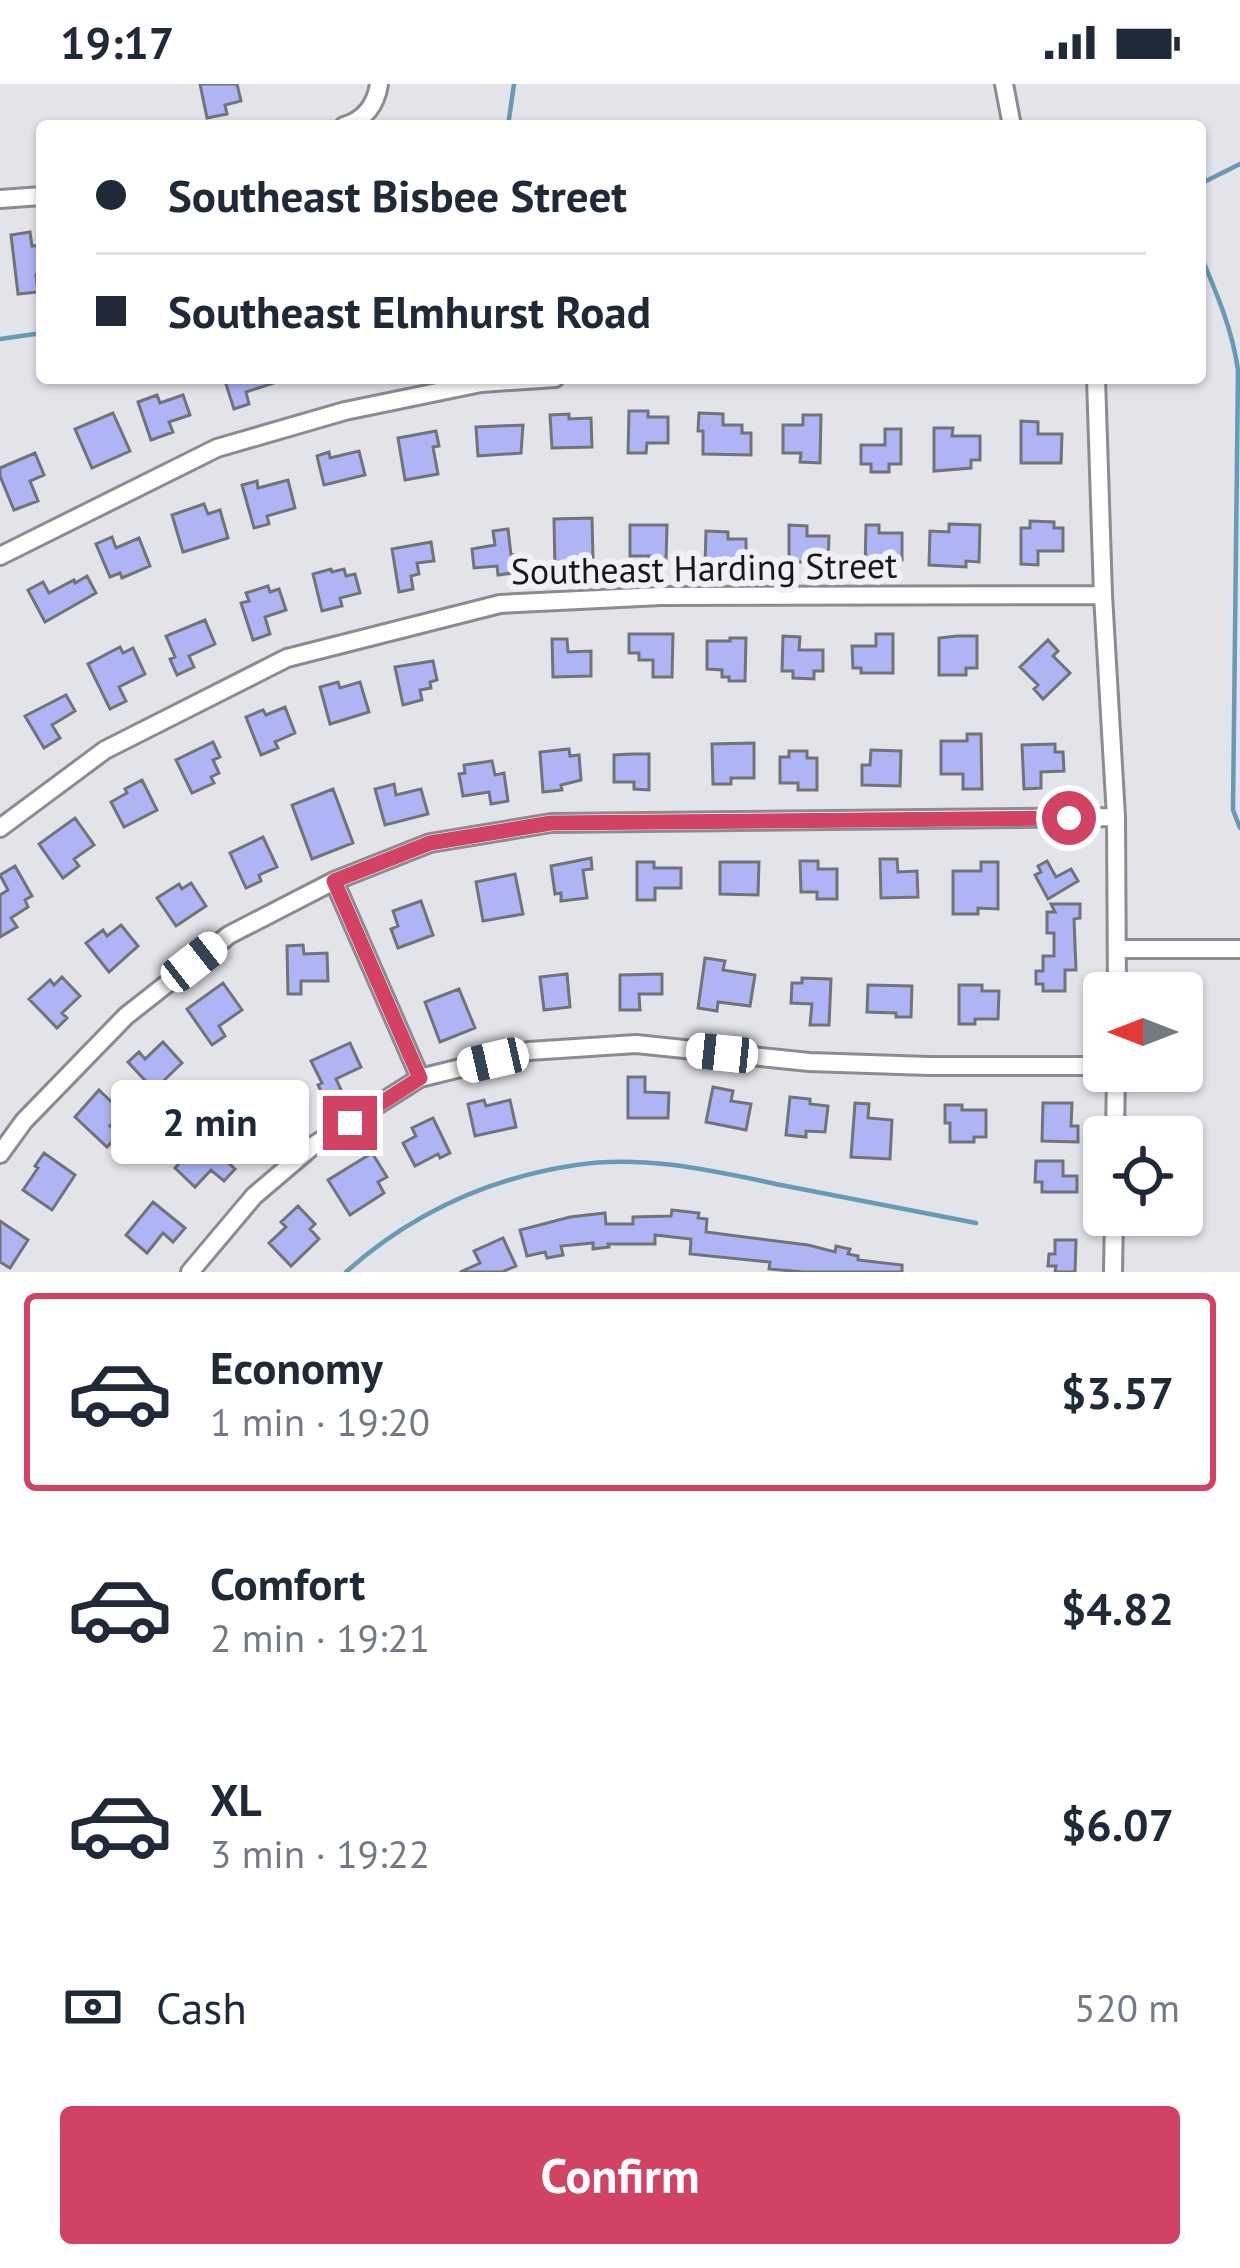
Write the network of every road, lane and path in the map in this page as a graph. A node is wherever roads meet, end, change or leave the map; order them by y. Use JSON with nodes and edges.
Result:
{"nodes":[{"id":1,"x":379,"y":84,"type":"edge"},
{"id":2,"x":1004,"y":84,"type":"edge"},
{"id":3,"x":358,"y":120,"type":"edge"},
{"id":4,"x":1011,"y":120,"type":"edge"},
{"id":5,"x":36,"y":196,"type":"edge"},
{"id":6,"x":0,"y":199,"type":"edge"},
{"id":7,"x":476,"y":384,"type":"edge"},
{"id":8,"x":1096,"y":384,"type":"edge"},
{"id":9,"x":0,"y":556,"type":"edge"},
{"id":10,"x":1103,"y":596,"type":"junction"},
{"id":11,"x":1116,"y":818,"type":"junction"},
{"id":12,"x":0,"y":828,"type":"edge"},
{"id":13,"x":334,"y":881,"type":"junction"},
{"id":14,"x":1240,"y":949,"type":"edge"},
{"id":15,"x":1118,"y":950,"type":"junction"},
{"id":16,"x":1118,"y":972,"type":"edge"},
{"id":17,"x":1083,"y":1066,"type":"edge"},
{"id":18,"x":420,"y":1078,"type":"junction"},
{"id":19,"x":0,"y":1154,"type":"edge"},
{"id":20,"x":1114,"y":1236,"type":"edge"},
{"id":21,"x":190,"y":1272,"type":"edge"},
{"id":22,"x":1113,"y":1272,"type":"edge"}],
"edges":[{"from":1,"to":3,"type":"street"},
{"from":2,"to":4,"type":"street"},
{"from":5,"to":6,"type":"street"},
{"from":7,"to":9,"type":"street"},
{"from":8,"to":10,"type":"street"},
{"from":10,"to":11,"type":"street"},
{"from":10,"to":12,"type":"street","name":"Southeast Harding Street"},
{"from":11,"to":13,"type":"street"},
{"from":11,"to":15,"type":"street"},
{"from":13,"to":18,"type":"street"},
{"from":13,"to":19,"type":"street"},
{"from":14,"to":15,"type":"street"},
{"from":15,"to":16,"type":"street"},
{"from":17,"to":18,"type":"street"},
{"from":18,"to":21,"type":"street"},
{"from":20,"to":22,"type":"street"}]}
